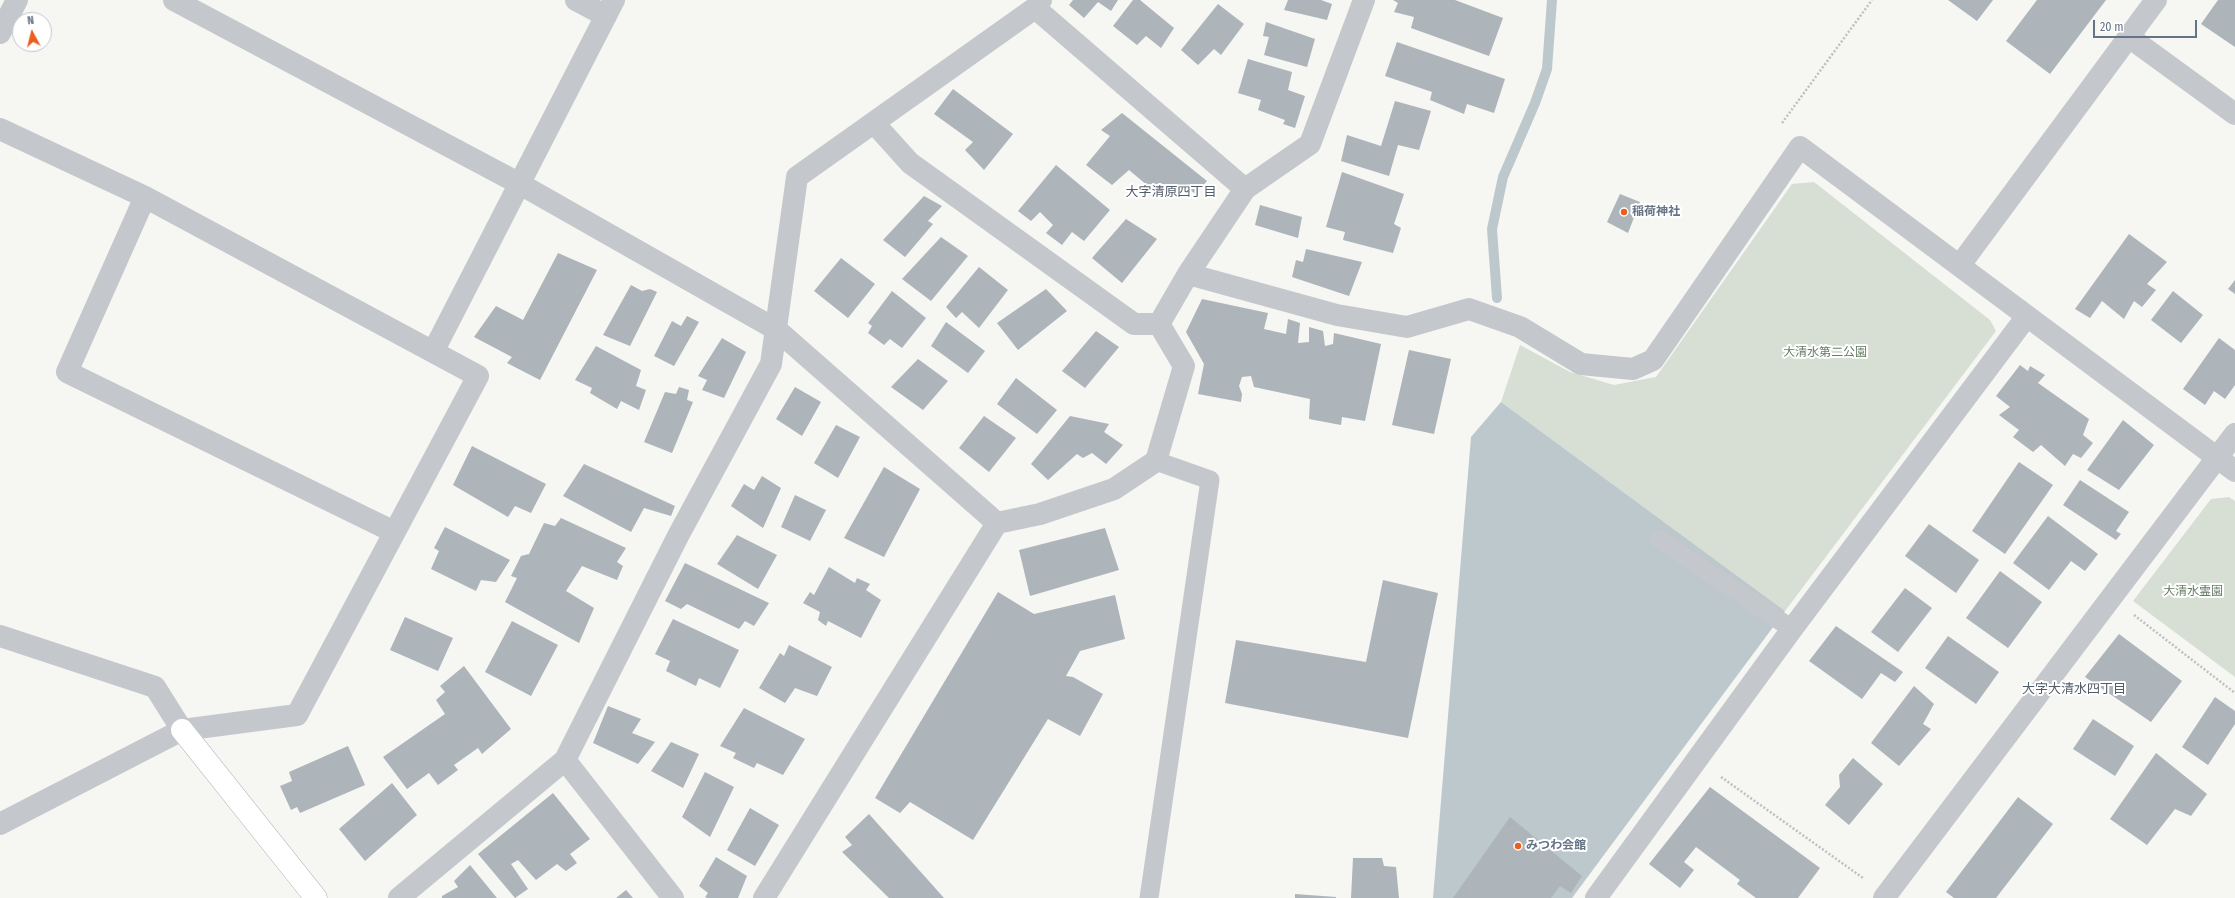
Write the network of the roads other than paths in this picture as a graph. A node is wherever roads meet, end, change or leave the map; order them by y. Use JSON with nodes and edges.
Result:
{"nodes":[{"id":1,"x":17,"y":0,"type":"edge"},
{"id":2,"x":174,"y":0,"type":"edge"},
{"id":3,"x":576,"y":0,"type":"edge"},
{"id":4,"x":1364,"y":0,"type":"edge"},
{"id":5,"x":2156,"y":0,"type":"edge"},
{"id":6,"x":1038,"y":4,"type":"edge"},
{"id":7,"x":610,"y":8,"type":"edge"},
{"id":8,"x":0,"y":33,"type":"edge"},
{"id":9,"x":2128,"y":37,"type":"junction"},
{"id":10,"x":2235,"y":114,"type":"edge"},
{"id":11,"x":874,"y":123,"type":"junction"},
{"id":12,"x":0,"y":129,"type":"edge"},
{"id":13,"x":520,"y":184,"type":"junction"},
{"id":14,"x":1245,"y":190,"type":"junction"},
{"id":15,"x":145,"y":197,"type":"junction"},
{"id":16,"x":1960,"y":265,"type":"junction"},
{"id":17,"x":1188,"y":274,"type":"junction"},
{"id":18,"x":2026,"y":316,"type":"junction"},
{"id":19,"x":1159,"y":324,"type":"junction"},
{"id":20,"x":777,"y":330,"type":"junction"},
{"id":21,"x":434,"y":352,"type":"junction"},
{"id":22,"x":2235,"y":434,"type":"edge"},
{"id":23,"x":2217,"y":458,"type":"junction"},
{"id":24,"x":1156,"y":461,"type":"junction"},
{"id":25,"x":2235,"y":471,"type":"edge"},
{"id":26,"x":997,"y":523,"type":"junction"},
{"id":27,"x":394,"y":532,"type":"junction"},
{"id":28,"x":1659,"y":539,"type":"dead end"},
{"id":29,"x":1792,"y":630,"type":"junction"},
{"id":30,"x":0,"y":636,"type":"edge"},
{"id":31,"x":182,"y":730,"type":"junction"},
{"id":32,"x":565,"y":760,"type":"junction"},
{"id":33,"x":0,"y":824,"type":"edge"},
{"id":34,"x":1886,"y":896,"type":"edge"},
{"id":35,"x":316,"y":898,"type":"edge"},
{"id":36,"x":399,"y":898,"type":"edge"},
{"id":37,"x":673,"y":898,"type":"edge"},
{"id":38,"x":764,"y":898,"type":"edge"},
{"id":39,"x":1149,"y":898,"type":"edge"},
{"id":40,"x":1596,"y":898,"type":"edge"}],
"edges":[{"from":1,"to":8,"type":"street"},
{"from":2,"to":13,"type":"street"},
{"from":3,"to":7,"type":"street"},
{"from":4,"to":14,"type":"street"},
{"from":5,"to":9,"type":"street"},
{"from":6,"to":11,"type":"street"},
{"from":6,"to":14,"type":"street"},
{"from":7,"to":13,"type":"street"},
{"from":9,"to":10,"type":"street"},
{"from":9,"to":16,"type":"street"},
{"from":11,"to":19,"type":"street"},
{"from":11,"to":20,"type":"street"},
{"from":12,"to":15,"type":"street"},
{"from":13,"to":20,"type":"street"},
{"from":13,"to":21,"type":"street"},
{"from":14,"to":17,"type":"street"},
{"from":15,"to":21,"type":"street"},
{"from":15,"to":27,"type":"street"},
{"from":16,"to":17,"type":"street"},
{"from":16,"to":18,"type":"street"},
{"from":17,"to":19,"type":"street"},
{"from":18,"to":23,"type":"street"},
{"from":18,"to":29,"type":"street"},
{"from":19,"to":24,"type":"street"},
{"from":20,"to":26,"type":"street"},
{"from":20,"to":32,"type":"street"},
{"from":21,"to":27,"type":"street"},
{"from":22,"to":23,"type":"street"},
{"from":23,"to":25,"type":"street"},
{"from":23,"to":34,"type":"street"},
{"from":24,"to":26,"type":"street"},
{"from":24,"to":39,"type":"lane"},
{"from":26,"to":38,"type":"street"},
{"from":27,"to":31,"type":"street"},
{"from":28,"to":29,"type":"lane"},
{"from":29,"to":40,"type":"street"},
{"from":30,"to":31,"type":"street"},
{"from":31,"to":33,"type":"street"},
{"from":31,"to":35,"type":"street"},
{"from":32,"to":36,"type":"street"},
{"from":32,"to":37,"type":"street"}]}
